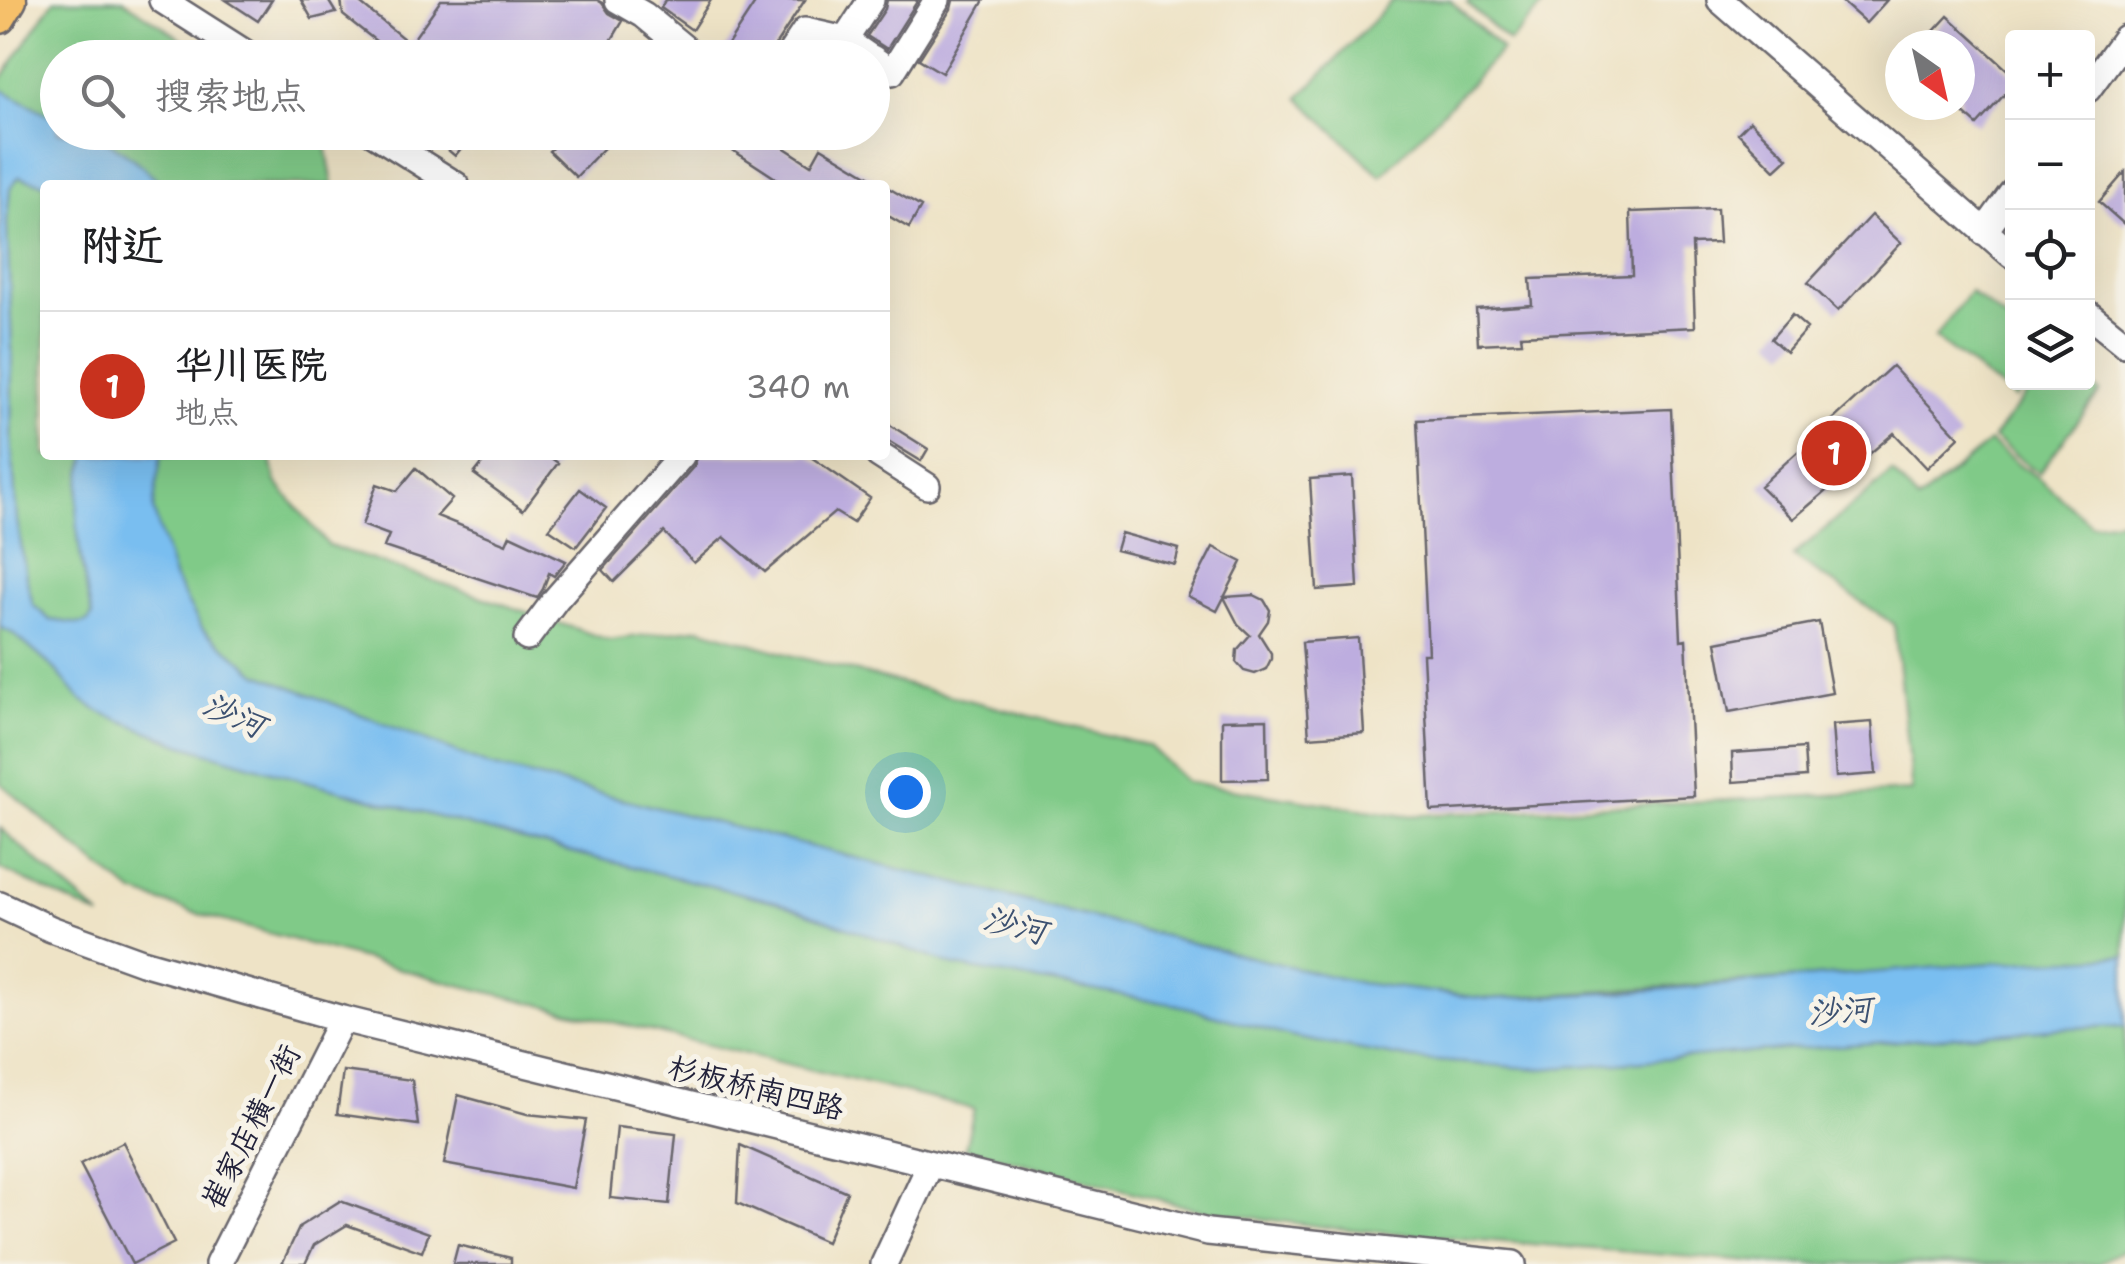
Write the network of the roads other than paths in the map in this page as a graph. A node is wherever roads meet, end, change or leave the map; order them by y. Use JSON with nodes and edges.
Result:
{"nodes":[{"id":1,"x":11,"y":0,"type":"edge"},
{"id":2,"x":162,"y":0,"type":"edge"},
{"id":3,"x":618,"y":0,"type":"edge"},
{"id":4,"x":871,"y":0,"type":"edge"},
{"id":5,"x":938,"y":0,"type":"edge"},
{"id":6,"x":1720,"y":0,"type":"edge"},
{"id":7,"x":0,"y":18,"type":"edge"},
{"id":8,"x":2125,"y":38,"type":"edge"},
{"id":9,"x":225,"y":40,"type":"edge"},
{"id":10,"x":674,"y":40,"type":"edge"},
{"id":11,"x":798,"y":40,"type":"edge"},
{"id":12,"x":846,"y":40,"type":"joint"},
{"id":13,"x":890,"y":71,"type":"edge"},
{"id":14,"x":2095,"y":80,"type":"edge"},
{"id":15,"x":401,"y":150,"type":"edge"},
{"id":16,"x":448,"y":180,"type":"edge"},
{"id":17,"x":2005,"y":203,"type":"edge"},
{"id":18,"x":1984,"y":232,"type":"junction"},
{"id":19,"x":2005,"y":249,"type":"edge"},
{"id":20,"x":2095,"y":320,"type":"edge"},
{"id":21,"x":2125,"y":344,"type":"edge"},
{"id":22,"x":678,"y":460,"type":"edge"},
{"id":23,"x":887,"y":460,"type":"edge"},
{"id":24,"x":927,"y":486,"type":"dead end"},
{"id":25,"x":527,"y":638,"type":"dead end"},
{"id":26,"x":0,"y":905,"type":"edge"},
{"id":27,"x":342,"y":1020,"type":"junction"},
{"id":28,"x":930,"y":1165,"type":"junction"},
{"id":29,"x":218,"y":1264,"type":"edge"},
{"id":30,"x":884,"y":1264,"type":"edge"},
{"id":31,"x":1504,"y":1264,"type":"edge"},
{"id":32,"x":1513,"y":1264,"type":"edge"}],
"edges":[{"from":1,"to":7,"type":"main road"},
{"from":2,"to":9,"type":"street"},
{"from":3,"to":10,"type":"street"},
{"from":4,"to":12,"type":"street"},
{"from":5,"to":13,"type":"street"},
{"from":6,"to":18,"type":"street"},
{"from":8,"to":14,"type":"street"},
{"from":11,"to":12,"type":"street"},
{"from":15,"to":16,"type":"street"},
{"from":17,"to":18,"type":"street"},
{"from":18,"to":19,"type":"street"},
{"from":20,"to":21,"type":"street"},
{"from":22,"to":25,"type":"street"},
{"from":23,"to":24,"type":"street"},
{"from":26,"to":27,"type":"street","name":"杉板桥南四路"},
{"from":27,"to":28,"type":"street","name":"杉板桥南四路"},
{"from":27,"to":29,"type":"street","name":"崔家店横一街"},
{"from":28,"to":30,"type":"street"},
{"from":28,"to":31,"type":"street","name":"杉板桥南四路"},
{"from":31,"to":32,"type":"street","name":"杉板桥南四路"}]}
